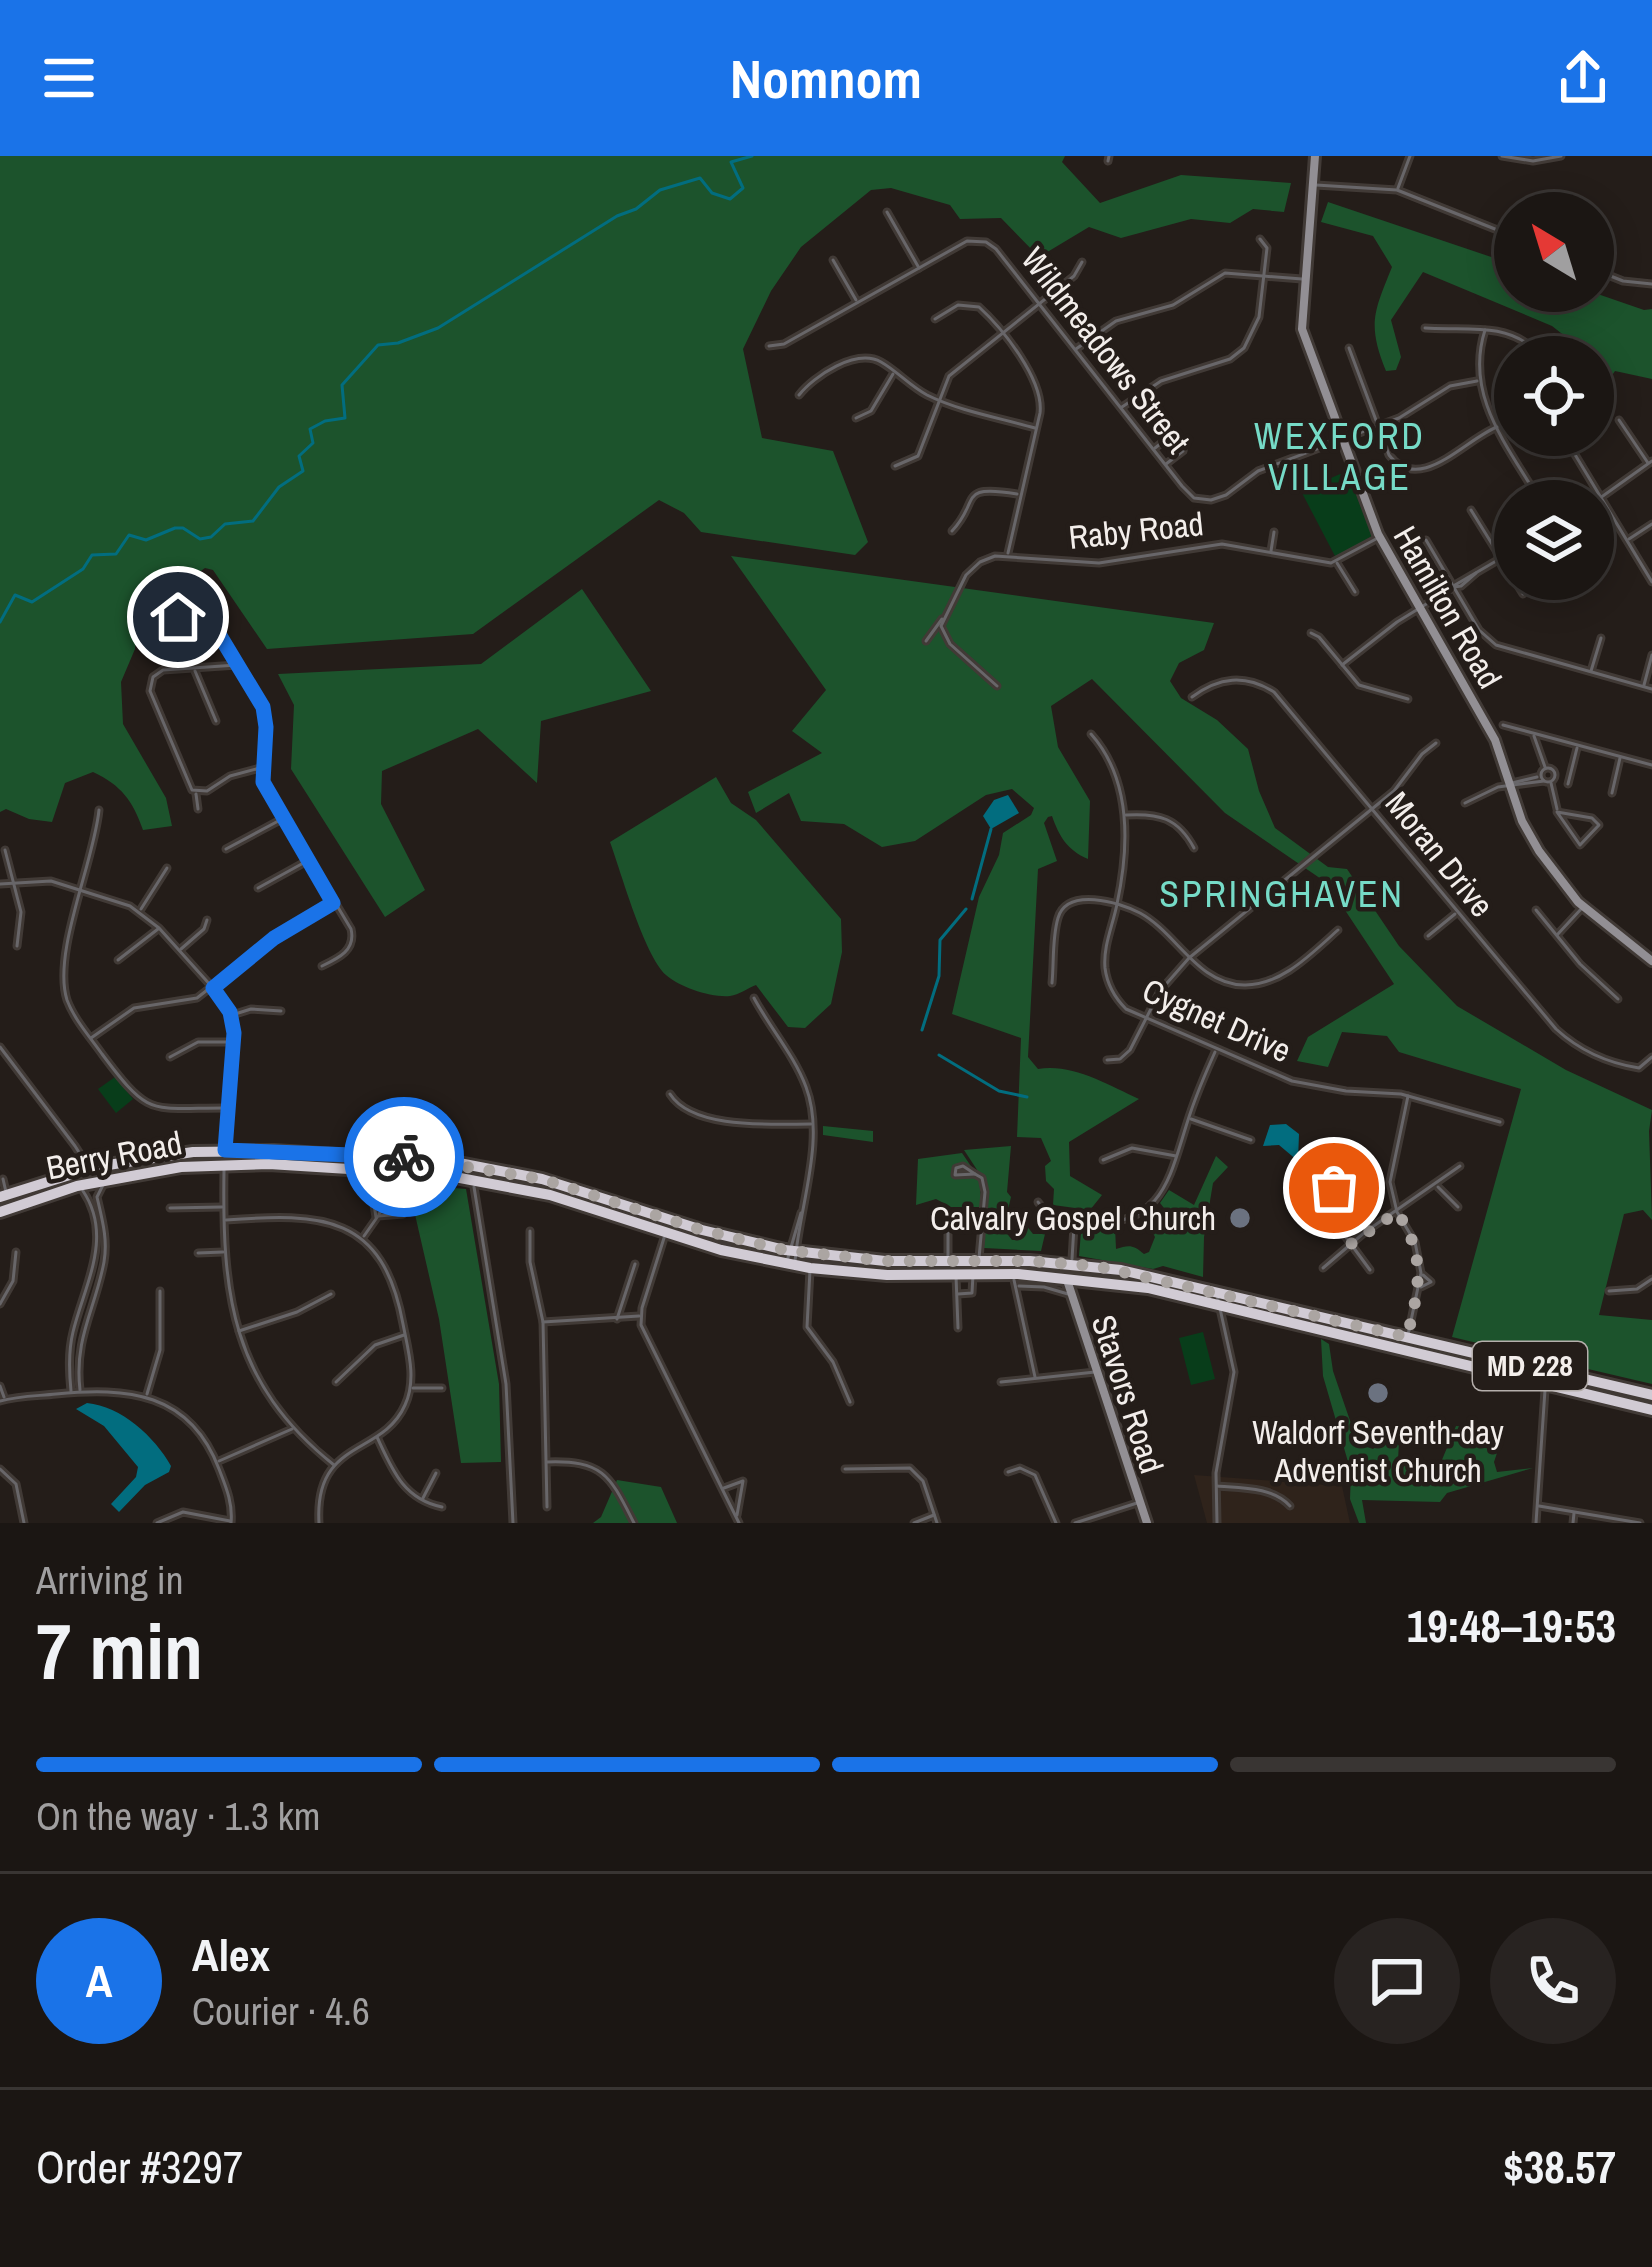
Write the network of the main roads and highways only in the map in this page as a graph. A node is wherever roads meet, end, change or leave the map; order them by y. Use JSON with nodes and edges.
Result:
{"nodes":[{"id":1,"x":3,"y":1195,"type":"edge"},
{"id":2,"x":0,"y":1212,"type":"edge"},
{"id":3,"x":668,"y":1226,"type":"junction"},
{"id":4,"x":1548,"y":1378,"type":"junction"},
{"id":5,"x":1652,"y":1395,"type":"edge"},
{"id":6,"x":1652,"y":1410,"type":"edge"}],
"edges":[{"from":1,"to":3,"type":"highway","name":"Berry Road","number":"MD 228"},
{"from":2,"to":3,"type":"highway","name":"Berry Road","number":"MD 228"},
{"from":3,"to":4,"type":"highway","name":"Berry Road","number":"MD 228"},
{"from":3,"to":4,"type":"highway","name":"Berry Road","number":"MD 228"},
{"from":4,"to":5,"type":"highway","name":"Berry Road","number":"MD 228"},
{"from":4,"to":6,"type":"highway","name":"Berry Road","number":"MD 228"}]}
